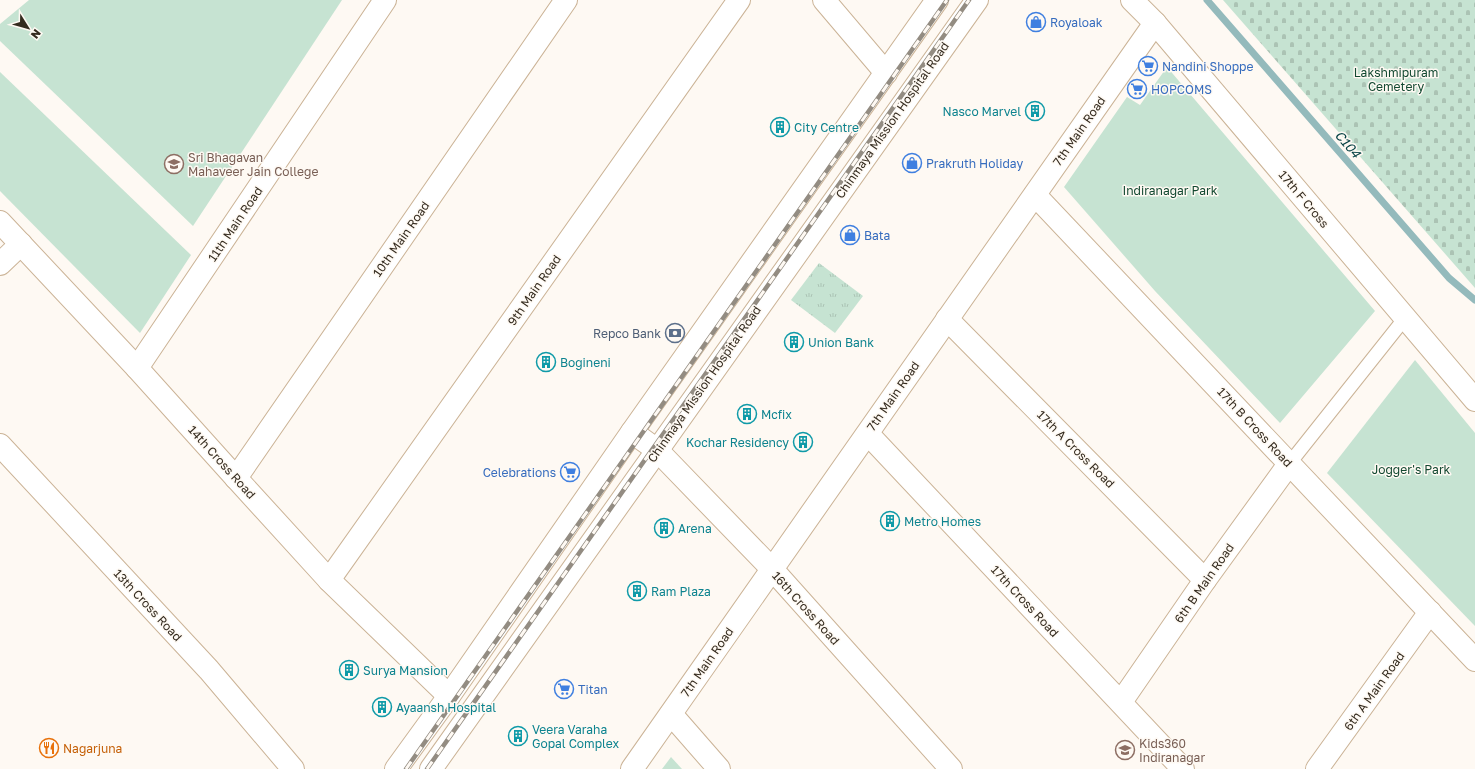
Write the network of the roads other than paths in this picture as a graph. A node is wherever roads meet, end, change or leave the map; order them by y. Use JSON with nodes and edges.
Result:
{"nodes":[{"id":1,"x":385,"y":0,"type":"edge"},
{"id":2,"x":566,"y":0,"type":"edge"},
{"id":3,"x":739,"y":0,"type":"edge"},
{"id":4,"x":824,"y":0,"type":"edge"},
{"id":5,"x":937,"y":0,"type":"edge"},
{"id":6,"x":977,"y":0,"type":"edge"},
{"id":7,"x":1132,"y":0,"type":"edge"},
{"id":8,"x":1155,"y":23,"type":"junction"},
{"id":9,"x":886,"y":73,"type":"junction"},
{"id":10,"x":1035,"y":195,"type":"junction"},
{"id":11,"x":0,"y":222,"type":"edge"},
{"id":12,"x":21,"y":244,"type":"junction"},
{"id":13,"x":0,"y":264,"type":"edge"},
{"id":14,"x":947,"y":318,"type":"junction"},
{"id":15,"x":1405,"y":318,"type":"junction"},
{"id":16,"x":138,"y":368,"type":"junction"},
{"id":17,"x":1475,"y":400,"type":"edge"},
{"id":18,"x":632,"y":432,"type":"junction"},
{"id":19,"x":868,"y":434,"type":"junction"},
{"id":20,"x":0,"y":445,"type":"edge"},
{"id":21,"x":657,"y":450,"type":"junction"},
{"id":22,"x":1289,"y":464,"type":"junction"},
{"id":23,"x":236,"y":478,"type":"junction"},
{"id":24,"x":772,"y":569,"type":"junction"},
{"id":25,"x":329,"y":580,"type":"junction"},
{"id":26,"x":1205,"y":580,"type":"junction"},
{"id":27,"x":1430,"y":612,"type":"junction"},
{"id":28,"x":1475,"y":660,"type":"edge"},
{"id":29,"x":449,"y":696,"type":"junction"},
{"id":30,"x":1120,"y":702,"type":"junction"},
{"id":31,"x":671,"y":714,"type":"junction"},
{"id":32,"x":293,"y":769,"type":"edge"},
{"id":33,"x":396,"y":769,"type":"edge"},
{"id":34,"x":431,"y":769,"type":"edge"},
{"id":35,"x":632,"y":769,"type":"edge"},
{"id":36,"x":719,"y":769,"type":"edge"},
{"id":37,"x":951,"y":769,"type":"edge"},
{"id":38,"x":1183,"y":769,"type":"edge"},
{"id":39,"x":1317,"y":769,"type":"edge"}],
"edges":[{"from":1,"to":16,"type":"street","name":"11th Main Road"},
{"from":2,"to":23,"type":"street","name":"10th Main Road"},
{"from":3,"to":25,"type":"street","name":"9th Main Road"},
{"from":4,"to":9,"type":"street"},
{"from":5,"to":9,"type":"street"},
{"from":6,"to":21,"type":"street","name":"Chinmaya Mission Hospital Road"},
{"from":7,"to":8,"type":"street","name":"17th F Cross"},
{"from":8,"to":10,"type":"street","name":"7th Main Road"},
{"from":8,"to":15,"type":"street","name":"17th F Cross"},
{"from":9,"to":18,"type":"street"},
{"from":10,"to":14,"type":"street","name":"7th Main Road"},
{"from":10,"to":22,"type":"street","name":"17th B Cross Road"},
{"from":11,"to":12,"type":"street","name":"14th Cross Road"},
{"from":12,"to":13,"type":"street"},
{"from":12,"to":16,"type":"street","name":"14th Cross Road"},
{"from":14,"to":19,"type":"street","name":"7th Main Road"},
{"from":14,"to":26,"type":"street","name":"17th A Cross Road"},
{"from":15,"to":17,"type":"street","name":"17th F Cross"},
{"from":15,"to":22,"type":"lane"},
{"from":16,"to":23,"type":"street","name":"14th Cross Road"},
{"from":18,"to":21,"type":"street","name":"16th Cross Road"},
{"from":18,"to":29,"type":"street"},
{"from":19,"to":24,"type":"street","name":"7th Main Road"},
{"from":19,"to":30,"type":"street","name":"17th Cross Road"},
{"from":20,"to":32,"type":"street","name":"13th Cross Road"},
{"from":21,"to":24,"type":"street","name":"16th Cross Road"},
{"from":21,"to":34,"type":"street","name":"Chinmaya Mission Hospital Road"},
{"from":22,"to":26,"type":"street","name":"6th B Main Road"},
{"from":22,"to":27,"type":"street","name":"17th B Cross Road"},
{"from":23,"to":25,"type":"street","name":"14th Cross Road"},
{"from":24,"to":31,"type":"street","name":"7th Main Road"},
{"from":24,"to":37,"type":"street","name":"16th Cross Road"},
{"from":25,"to":29,"type":"street","name":"14th Cross Road"},
{"from":26,"to":30,"type":"street","name":"6th B Main Road"},
{"from":27,"to":28,"type":"street","name":"17th B Cross Road"},
{"from":27,"to":39,"type":"street","name":"6th A Main Road"},
{"from":29,"to":33,"type":"street"},
{"from":30,"to":38,"type":"street","name":"17th Cross Road"},
{"from":31,"to":35,"type":"street","name":"7th Main Road"},
{"from":31,"to":36,"type":"street"}]}
